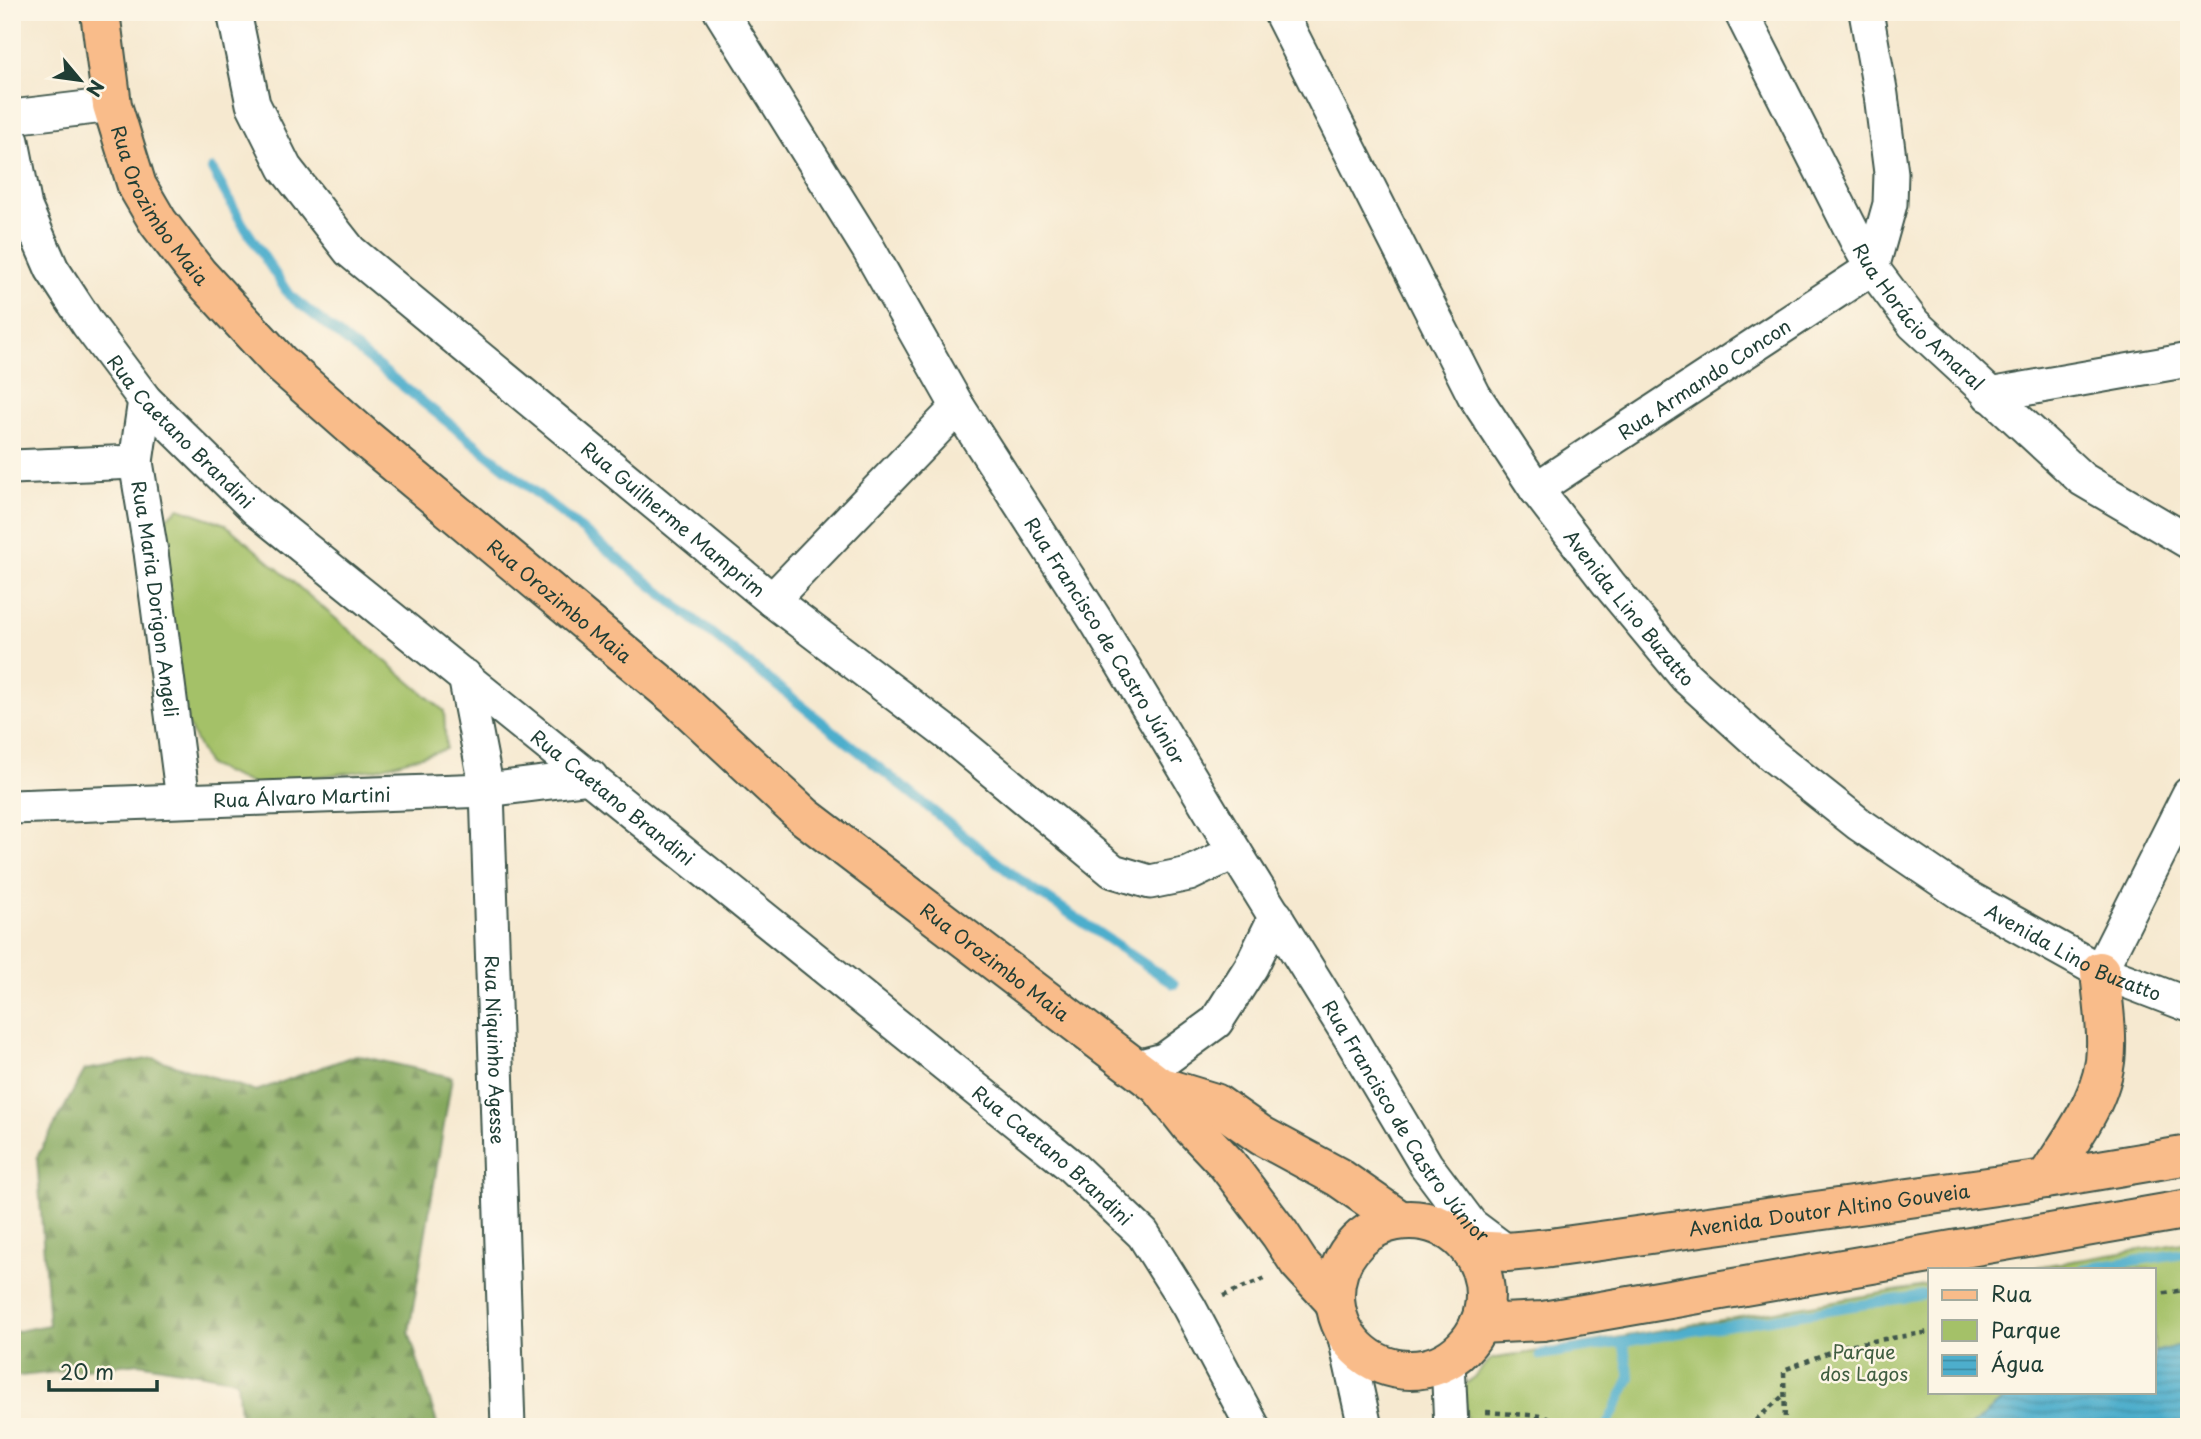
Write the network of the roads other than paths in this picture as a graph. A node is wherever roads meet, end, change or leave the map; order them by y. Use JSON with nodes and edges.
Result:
{"nodes":[{"id":1,"x":100,"y":12,"type":"edge"},
{"id":2,"x":234,"y":12,"type":"edge"},
{"id":3,"x":721,"y":12,"type":"edge"},
{"id":4,"x":1280,"y":12,"type":"edge"},
{"id":5,"x":1741,"y":12,"type":"edge"},
{"id":6,"x":1872,"y":13,"type":"edge"},
{"id":7,"x":112,"y":104,"type":"junction"},
{"id":8,"x":12,"y":117,"type":"edge"},
{"id":9,"x":12,"y":141,"type":"edge"},
{"id":10,"x":1872,"y":268,"type":"junction"},
{"id":11,"x":2189,"y":360,"type":"edge"},
{"id":12,"x":1989,"y":395,"type":"junction"},
{"id":13,"x":145,"y":400,"type":"junction"},
{"id":14,"x":958,"y":407,"type":"junction"},
{"id":15,"x":136,"y":462,"type":"junction"},
{"id":16,"x":12,"y":467,"type":"edge"},
{"id":17,"x":1536,"y":489,"type":"junction"},
{"id":18,"x":2189,"y":542,"type":"edge"},
{"id":19,"x":772,"y":600,"type":"junction"},
{"id":20,"x":465,"y":676,"type":"junction"},
{"id":21,"x":591,"y":777,"type":"junction"},
{"id":22,"x":487,"y":790,"type":"junction"},
{"id":23,"x":2189,"y":794,"type":"edge"},
{"id":24,"x":183,"y":800,"type":"junction"},
{"id":25,"x":12,"y":807,"type":"edge"},
{"id":26,"x":1235,"y":852,"type":"junction"},
{"id":27,"x":1276,"y":916,"type":"junction"},
{"id":28,"x":2100,"y":971,"type":"junction"},
{"id":29,"x":2189,"y":1005,"type":"edge"},
{"id":30,"x":1148,"y":1076,"type":"junction"},
{"id":31,"x":2189,"y":1155,"type":"edge"},
{"id":32,"x":2046,"y":1179,"type":"junction"},
{"id":33,"x":2189,"y":1209,"type":"edge"},
{"id":34,"x":1397,"y":1219,"type":"junction"},
{"id":35,"x":1489,"y":1251,"type":"junction"},
{"id":36,"x":1339,"y":1317,"type":"junction"},
{"id":37,"x":1479,"y":1324,"type":"junction"},
{"id":38,"x":1448,"y":1361,"type":"junction"},
{"id":39,"x":1450,"y":1418,"type":"edge"},
{"id":40,"x":508,"y":1427,"type":"edge"},
{"id":41,"x":1253,"y":1427,"type":"edge"},
{"id":42,"x":1365,"y":1427,"type":"edge"}],
"edges":[{"from":1,"to":7,"type":"main road","name":"Rua Orozimbo Maia"},
{"from":2,"to":19,"type":"street","name":"Rua Guilherme Mamprim"},
{"from":3,"to":14,"type":"street","name":"Rua Francisco de Castro Júnior"},
{"from":4,"to":17,"type":"street","name":"Avenida Lino Buzatto"},
{"from":5,"to":10,"type":"street","name":"Rua Horácio Amaral"},
{"from":6,"to":10,"type":"street"},
{"from":7,"to":8,"type":"street"},
{"from":7,"to":30,"type":"main road","name":"Rua Orozimbo Maia"},
{"from":9,"to":13,"type":"street","name":"Rua Caetano Brandini"},
{"from":10,"to":12,"type":"street","name":"Rua Horácio Amaral"},
{"from":10,"to":17,"type":"street","name":"Rua Armando Concon"},
{"from":11,"to":12,"type":"street"},
{"from":12,"to":18,"type":"street","name":"Rua Horácio Amaral"},
{"from":13,"to":15,"type":"street","name":"Rua Maria Dorigon Angeli"},
{"from":13,"to":20,"type":"street","name":"Rua Caetano Brandini"},
{"from":14,"to":19,"type":"street"},
{"from":14,"to":26,"type":"street","name":"Rua Francisco de Castro Júnior"},
{"from":15,"to":16,"type":"street"},
{"from":15,"to":24,"type":"street","name":"Rua Maria Dorigon Angeli"},
{"from":17,"to":28,"type":"street","name":"Avenida Lino Buzatto"},
{"from":19,"to":26,"type":"street","name":"Rua Guilherme Mamprim"},
{"from":20,"to":21,"type":"street","name":"Rua Caetano Brandini"},
{"from":20,"to":22,"type":"street","name":"Rua Niquinho Agesse"},
{"from":21,"to":22,"type":"street","name":"Rua Álvaro Martini"},
{"from":21,"to":41,"type":"street","name":"Rua Caetano Brandini"},
{"from":22,"to":24,"type":"street","name":"Rua Álvaro Martini"},
{"from":22,"to":40,"type":"street","name":"Rua Niquinho Agesse"},
{"from":23,"to":28,"type":"street"},
{"from":24,"to":25,"type":"street","name":"Rua Álvaro Martini"},
{"from":26,"to":27,"type":"street","name":"Rua Francisco de Castro Júnior"},
{"from":27,"to":30,"type":"street"},
{"from":27,"to":35,"type":"street","name":"Rua Francisco de Castro Júnior"},
{"from":28,"to":29,"type":"street","name":"Avenida Lino Buzatto"},
{"from":28,"to":32,"type":"main road"},
{"from":30,"to":34,"type":"main road","name":"Rua Orozimbo Maia"},
{"from":30,"to":36,"type":"main road","name":"Rua Orozimbo Maia"},
{"from":31,"to":32,"type":"main road","name":"Avenida Doutor Altino Gouveia"},
{"from":32,"to":35,"type":"main road","name":"Avenida Doutor Altino Gouveia"},
{"from":33,"to":37,"type":"main road"},
{"from":34,"to":35,"type":"main road"},
{"from":34,"to":36,"type":"main road"},
{"from":35,"to":37,"type":"main road"},
{"from":36,"to":38,"type":"main road"},
{"from":36,"to":42,"type":"street"},
{"from":37,"to":38,"type":"main road"},
{"from":38,"to":39,"type":"street"}]}
